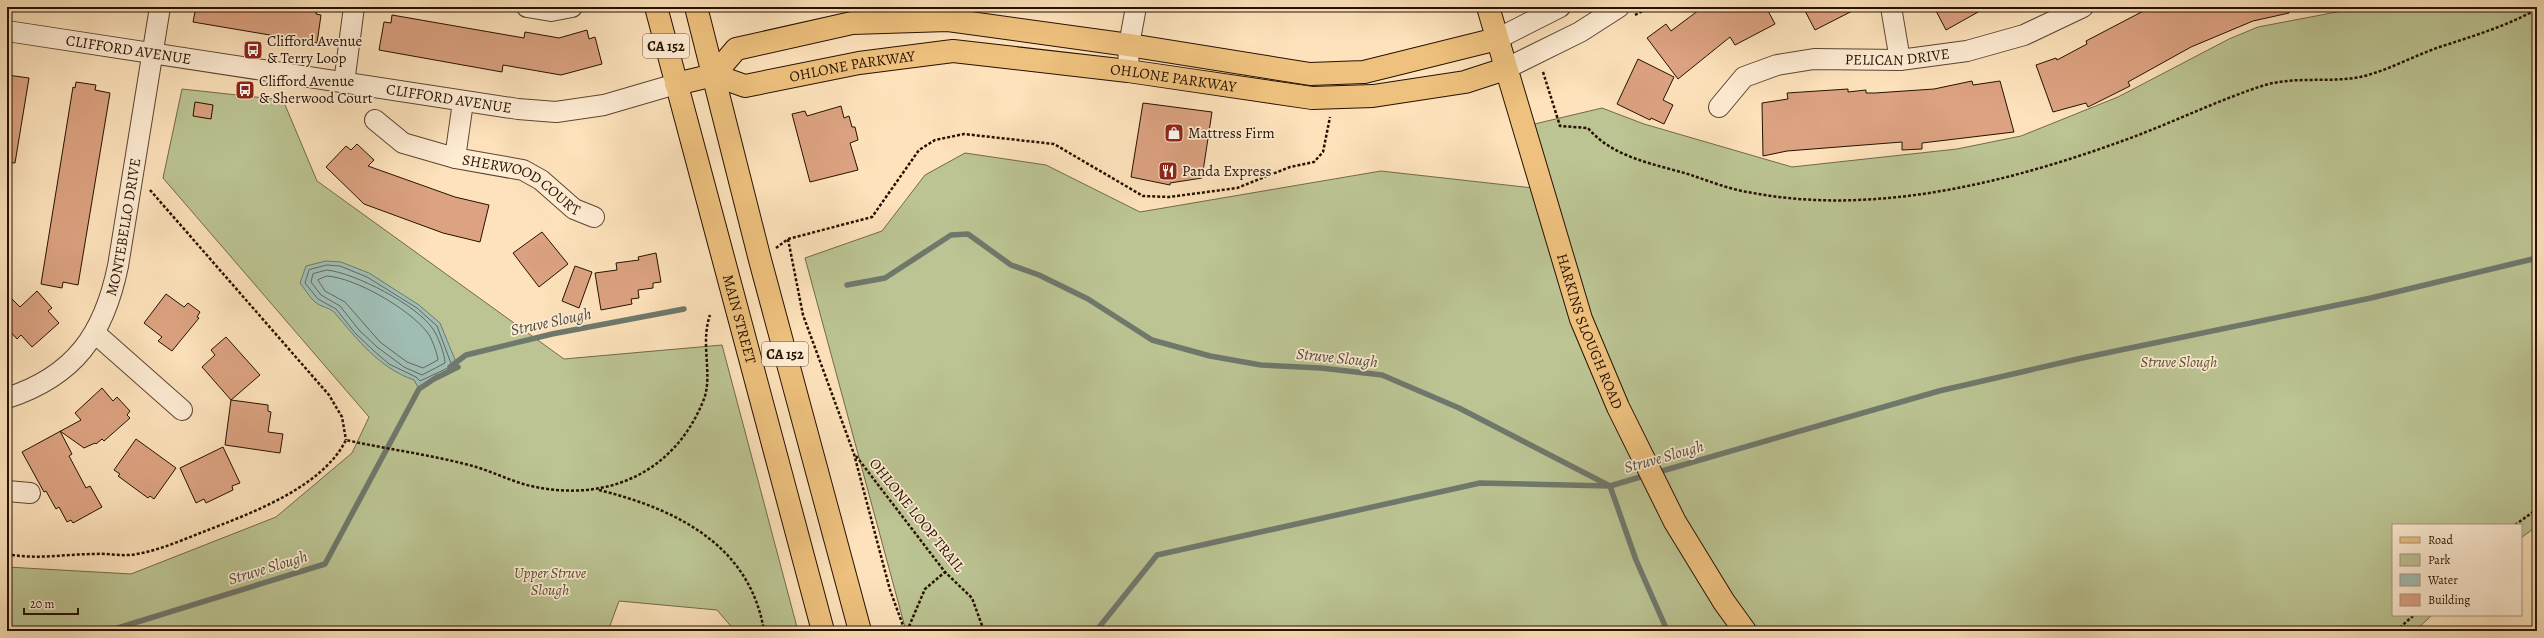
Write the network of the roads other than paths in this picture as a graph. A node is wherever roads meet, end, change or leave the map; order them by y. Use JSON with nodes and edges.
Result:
{"nodes":[{"id":1,"x":160,"y":7,"type":"edge"},
{"id":2,"x":354,"y":7,"type":"edge"},
{"id":3,"x":527,"y":7,"type":"edge"},
{"id":4,"x":572,"y":7,"type":"edge"},
{"id":5,"x":656,"y":7,"type":"edge"},
{"id":6,"x":696,"y":7,"type":"edge"},
{"id":7,"x":1136,"y":7,"type":"edge"},
{"id":8,"x":1488,"y":7,"type":"edge"},
{"id":9,"x":1560,"y":7,"type":"edge"},
{"id":10,"x":1619,"y":7,"type":"edge"},
{"id":11,"x":1892,"y":7,"type":"edge"},
{"id":12,"x":2083,"y":7,"type":"edge"},
{"id":13,"x":7,"y":31,"type":"edge"},
{"id":14,"x":1497,"y":39,"type":"junction"},
{"id":15,"x":1130,"y":45,"type":"junction"},
{"id":16,"x":153,"y":54,"type":"junction"},
{"id":17,"x":1900,"y":60,"type":"junction"},
{"id":18,"x":1505,"y":69,"type":"junction"},
{"id":19,"x":1128,"y":71,"type":"junction"},
{"id":20,"x":714,"y":75,"type":"junction"},
{"id":21,"x":344,"y":83,"type":"junction"},
{"id":22,"x":676,"y":84,"type":"junction"},
{"id":23,"x":462,"y":102,"type":"junction"},
{"id":24,"x":1719,"y":107,"type":"dead end"},
{"id":25,"x":375,"y":120,"type":"dead end"},
{"id":26,"x":455,"y":158,"type":"junction"},
{"id":27,"x":594,"y":217,"type":"dead end"},
{"id":28,"x":96,"y":334,"type":"junction"},
{"id":29,"x":7,"y":398,"type":"edge"},
{"id":30,"x":182,"y":410,"type":"dead end"},
{"id":31,"x":7,"y":491,"type":"edge"},
{"id":32,"x":30,"y":493,"type":"dead end"},
{"id":33,"x":824,"y":631,"type":"edge"},
{"id":34,"x":860,"y":631,"type":"edge"},
{"id":35,"x":1745,"y":631,"type":"edge"}],
"edges":[{"from":1,"to":16,"type":"street","name":"MONTEBELLO DRIVE"},
{"from":2,"to":21,"type":"street"},
{"from":3,"to":4,"type":"street"},
{"from":5,"to":22,"type":"main road","name":"MAIN STREET","number":"CA 152"},
{"from":6,"to":20,"type":"main road","number":"CA 152"},
{"from":7,"to":15,"type":"street"},
{"from":8,"to":14,"type":"main road","name":"HARKINS SLOUGH ROAD"},
{"from":9,"to":14,"type":"street","name":"OHLONE PARKWAY"},
{"from":10,"to":18,"type":"street","name":"OHLONE PARKWAY"},
{"from":11,"to":17,"type":"street"},
{"from":12,"to":17,"type":"street","name":"PELICAN DRIVE"},
{"from":13,"to":16,"type":"street","name":"CLIFFORD AVENUE"},
{"from":14,"to":15,"type":"main road","name":"OHLONE PARKWAY"},
{"from":14,"to":18,"type":"main road","name":"HARKINS SLOUGH ROAD"},
{"from":15,"to":19,"type":"street"},
{"from":15,"to":20,"type":"main road","name":"OHLONE PARKWAY"},
{"from":16,"to":21,"type":"street","name":"CLIFFORD AVENUE"},
{"from":16,"to":28,"type":"street","name":"MONTEBELLO DRIVE"},
{"from":17,"to":24,"type":"street","name":"PELICAN DRIVE"},
{"from":18,"to":19,"type":"main road","name":"OHLONE PARKWAY"},
{"from":18,"to":35,"type":"main road","name":"HARKINS SLOUGH ROAD"},
{"from":19,"to":20,"type":"main road","name":"OHLONE PARKWAY"},
{"from":20,"to":22,"type":"main road"},
{"from":20,"to":34,"type":"main road","number":"CA 152"},
{"from":21,"to":23,"type":"street","name":"CLIFFORD AVENUE"},
{"from":22,"to":23,"type":"street","name":"CLIFFORD AVENUE"},
{"from":22,"to":33,"type":"main road","name":"MAIN STREET","number":"CA 152"},
{"from":23,"to":26,"type":"street","name":"SHERWOOD COURT"},
{"from":25,"to":26,"type":"street"},
{"from":26,"to":27,"type":"street","name":"SHERWOOD COURT"},
{"from":28,"to":29,"type":"street","name":"MONTEBELLO DRIVE"},
{"from":28,"to":30,"type":"street"},
{"from":31,"to":32,"type":"street"}]}
